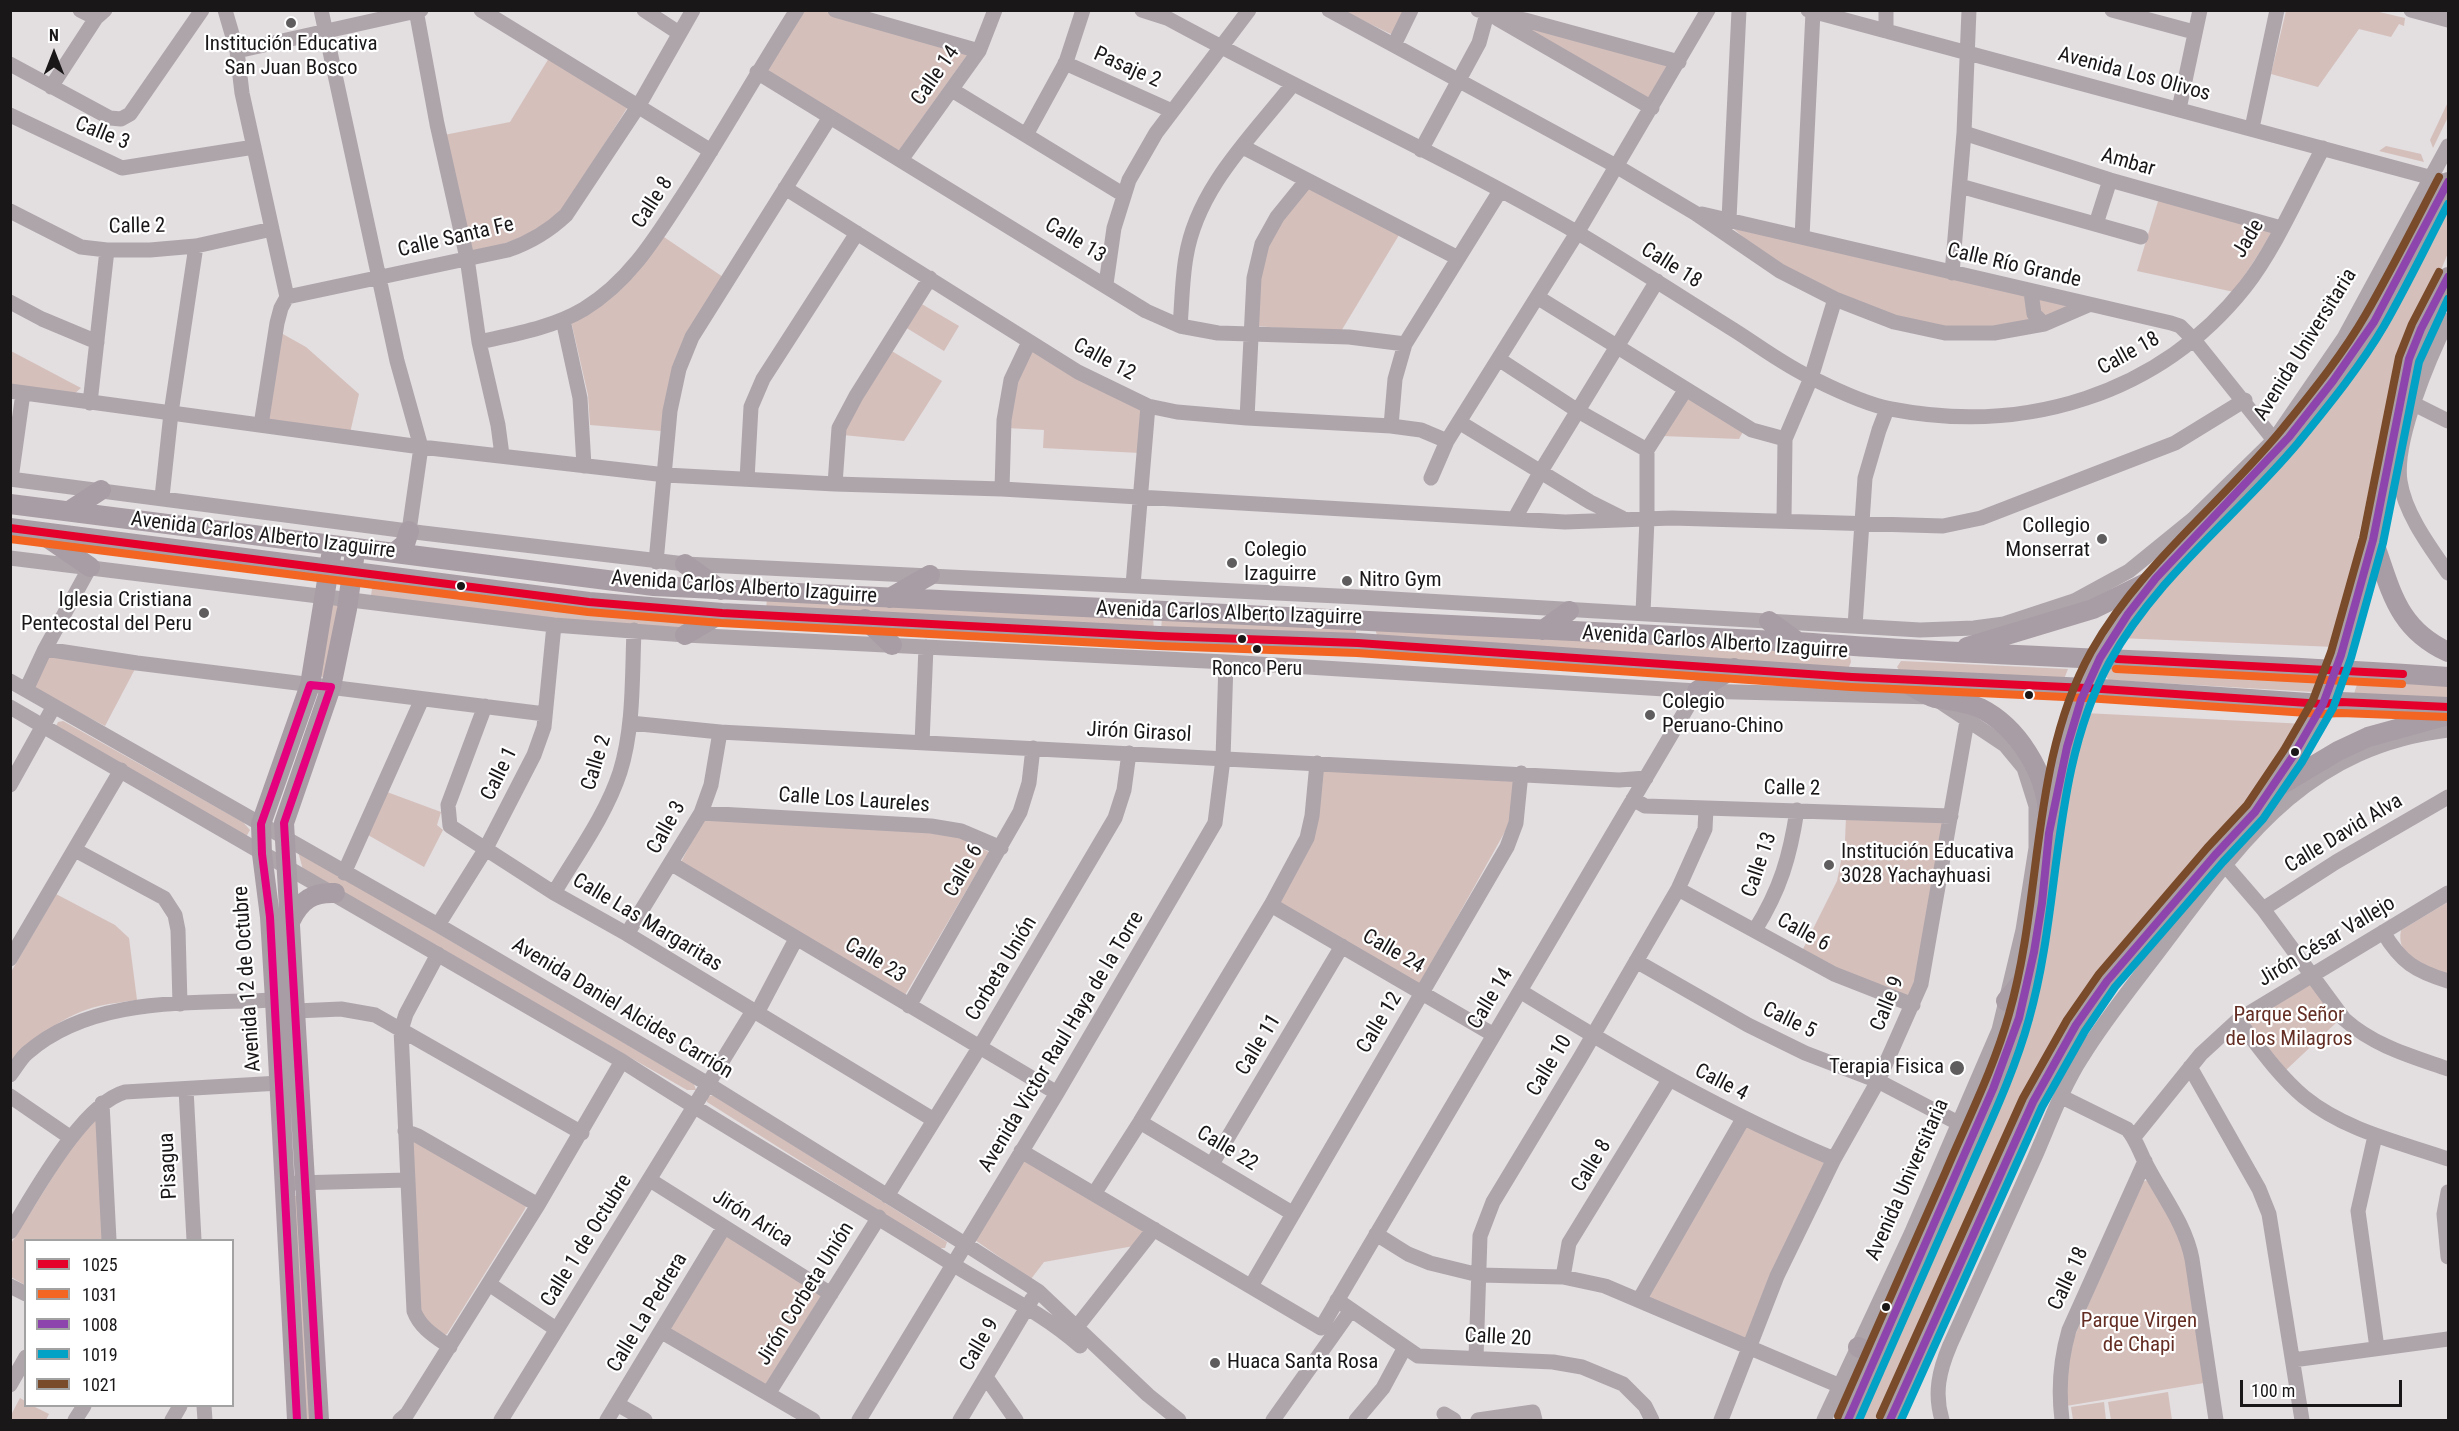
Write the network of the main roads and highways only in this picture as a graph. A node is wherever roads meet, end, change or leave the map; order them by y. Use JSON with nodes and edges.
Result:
{"nodes":[{"id":1,"x":2444,"y":181,"type":"edge"},
{"id":2,"x":2448,"y":277,"type":"edge"},
{"id":3,"x":101,"y":490,"type":"road end"},
{"id":4,"x":10,"y":504,"type":"edge"},
{"id":5,"x":69,"y":511,"type":"junction"},
{"id":6,"x":10,"y":528,"type":"edge"},
{"id":7,"x":409,"y":531,"type":"road end"},
{"id":8,"x":40,"y":532,"type":"junction"},
{"id":9,"x":2373,"y":540,"type":"junction"},
{"id":10,"x":333,"y":544,"type":"junction"},
{"id":11,"x":356,"y":548,"type":"junction"},
{"id":12,"x":394,"y":553,"type":"junction"},
{"id":13,"x":685,"y":564,"type":"road end"},
{"id":14,"x":90,"y":567,"type":"road end"},
{"id":15,"x":330,"y":569,"type":"junction"},
{"id":16,"x":352,"y":572,"type":"junction"},
{"id":17,"x":930,"y":575,"type":"road end"},
{"id":18,"x":592,"y":577,"type":"junction"},
{"id":19,"x":2156,"y":578,"type":"junction"},
{"id":20,"x":721,"y":590,"type":"junction"},
{"id":21,"x":762,"y":592,"type":"junction"},
{"id":22,"x":890,"y":598,"type":"junction"},
{"id":23,"x":590,"y":602,"type":"junction"},
{"id":24,"x":1569,"y":611,"type":"road end"},
{"id":25,"x":2042,"y":612,"type":"road end"},
{"id":26,"x":722,"y":613,"type":"junction"},
{"id":27,"x":757,"y":615,"type":"junction"},
{"id":28,"x":865,"y":620,"type":"junction"},
{"id":29,"x":1358,"y":620,"type":"junction"},
{"id":30,"x":1769,"y":621,"type":"road end"},
{"id":31,"x":2030,"y":627,"type":"junction"},
{"id":32,"x":1543,"y":630,"type":"junction"},
{"id":33,"x":685,"y":635,"type":"road end"},
{"id":34,"x":1854,"y":636,"type":"junction"},
{"id":35,"x":1798,"y":642,"type":"junction"},
{"id":36,"x":1358,"y":643,"type":"junction"},
{"id":37,"x":892,"y":645,"type":"road end"},
{"id":38,"x":1895,"y":649,"type":"junction"},
{"id":39,"x":1952,"y":652,"type":"junction"},
{"id":40,"x":2448,"y":652,"type":"edge"},
{"id":41,"x":2100,"y":658,"type":"junction"},
{"id":42,"x":1734,"y":668,"type":"junction"},
{"id":43,"x":2336,"y":669,"type":"junction"},
{"id":44,"x":1852,"y":677,"type":"junction"},
{"id":45,"x":2448,"y":677,"type":"edge"},
{"id":46,"x":1897,"y":679,"type":"junction"},
{"id":47,"x":1966,"y":683,"type":"junction"},
{"id":48,"x":2087,"y":688,"type":"junction"},
{"id":49,"x":1697,"y":691,"type":"road end"},
{"id":50,"x":1933,"y":698,"type":"junction"},
{"id":51,"x":2323,"y":704,"type":"junction"},
{"id":52,"x":2448,"y":707,"type":"edge"},
{"id":53,"x":2448,"y":715,"type":"edge"},
{"id":54,"x":2271,"y":791,"type":"junction"},
{"id":55,"x":2049,"y":833,"type":"junction"},
{"id":56,"x":2036,"y":848,"type":"road end"},
{"id":57,"x":335,"y":893,"type":"road end"},
{"id":58,"x":291,"y":920,"type":"junction"},
{"id":59,"x":2031,"y":971,"type":"junction"},
{"id":60,"x":2006,"y":1002,"type":"road end"},
{"id":61,"x":1858,"y":1347,"type":"road end"},
{"id":62,"x":1876,"y":1355,"type":"junction"},
{"id":63,"x":297,"y":1420,"type":"edge"},
{"id":64,"x":319,"y":1420,"type":"edge"},
{"id":65,"x":1848,"y":1420,"type":"edge"},
{"id":66,"x":1890,"y":1420,"type":"edge"}],
"edges":[{"from":1,"to":19,"type":"main road","name":"Avenida Universitaria"},
{"from":2,"to":9,"type":"main road"},
{"from":3,"to":5,"type":"main road"},
{"from":4,"to":5,"type":"main road","name":"Avenida Carlos Alberto Izaguirre"},
{"from":5,"to":10,"type":"main road","name":"Avenida Carlos Alberto Izaguirre"},
{"from":6,"to":8,"type":"main road","name":"Avenida Carlos Alberto Izaguirre"},
{"from":7,"to":12,"type":"main road"},
{"from":8,"to":14,"type":"main road"},
{"from":8,"to":15,"type":"main road","name":"Avenida Carlos Alberto Izaguirre"},
{"from":9,"to":40,"type":"main road"},
{"from":9,"to":43,"type":"main road"},
{"from":10,"to":11,"type":"main road","name":"Avenida Carlos Alberto Izaguirre"},
{"from":10,"to":15,"type":"main road","name":"Avenida 12 de Octubre"},
{"from":11,"to":12,"type":"main road","name":"Avenida Carlos Alberto Izaguirre"},
{"from":11,"to":16,"type":"main road"},
{"from":12,"to":18,"type":"main road","name":"Avenida Carlos Alberto Izaguirre"},
{"from":13,"to":20,"type":"main road"},
{"from":15,"to":16,"type":"main road","name":"Avenida Carlos Alberto Izaguirre"},
{"from":15,"to":63,"type":"main road","name":"Avenida 12 de Octubre"},
{"from":16,"to":23,"type":"main road","name":"Avenida Carlos Alberto Izaguirre"},
{"from":16,"to":58,"type":"main road"},
{"from":17,"to":22,"type":"main road"},
{"from":18,"to":20,"type":"main road","name":"Avenida Carlos Alberto Izaguirre"},
{"from":18,"to":23,"type":"main road"},
{"from":19,"to":31,"type":"main road"},
{"from":19,"to":41,"type":"main road","name":"Avenida Universitaria"},
{"from":20,"to":21,"type":"main road","name":"Avenida Carlos Alberto Izaguirre"},
{"from":21,"to":22,"type":"main road","name":"Avenida Carlos Alberto Izaguirre"},
{"from":21,"to":27,"type":"main road"},
{"from":22,"to":29,"type":"main road","name":"Avenida Carlos Alberto Izaguirre"},
{"from":23,"to":26,"type":"main road","name":"Avenida Carlos Alberto Izaguirre"},
{"from":24,"to":32,"type":"main road"},
{"from":25,"to":31,"type":"main road"},
{"from":26,"to":27,"type":"main road","name":"Avenida Carlos Alberto Izaguirre"},
{"from":26,"to":33,"type":"main road"},
{"from":27,"to":28,"type":"main road","name":"Avenida Carlos Alberto Izaguirre"},
{"from":28,"to":36,"type":"main road","name":"Avenida Carlos Alberto Izaguirre"},
{"from":28,"to":37,"type":"main road"},
{"from":29,"to":32,"type":"main road","name":"Avenida Carlos Alberto Izaguirre"},
{"from":29,"to":36,"type":"main road"},
{"from":30,"to":35,"type":"main road"},
{"from":31,"to":39,"type":"main road"},
{"from":32,"to":35,"type":"main road","name":"Avenida Carlos Alberto Izaguirre"},
{"from":34,"to":35,"type":"main road","name":"Avenida Carlos Alberto Izaguirre"},
{"from":34,"to":38,"type":"main road","name":"Avenida Carlos Alberto Izaguirre"},
{"from":34,"to":44,"type":"main road"},
{"from":36,"to":42,"type":"main road","name":"Avenida Carlos Alberto Izaguirre"},
{"from":38,"to":39,"type":"main road","name":"Avenida Carlos Alberto Izaguirre"},
{"from":38,"to":46,"type":"main road"},
{"from":39,"to":41,"type":"main road","name":"Avenida Carlos Alberto Izaguirre"},
{"from":41,"to":43,"type":"main road","name":"Avenida Carlos Alberto Izaguirre"},
{"from":41,"to":48,"type":"main road","name":"Avenida Universitaria"},
{"from":42,"to":44,"type":"main road","name":"Avenida Carlos Alberto Izaguirre"},
{"from":42,"to":49,"type":"main road"},
{"from":43,"to":45,"type":"main road","name":"Avenida Carlos Alberto Izaguirre"},
{"from":43,"to":51,"type":"main road"},
{"from":44,"to":46,"type":"main road","name":"Avenida Carlos Alberto Izaguirre"},
{"from":46,"to":47,"type":"main road","name":"Avenida Carlos Alberto Izaguirre"},
{"from":46,"to":50,"type":"main road"},
{"from":47,"to":48,"type":"main road","name":"Avenida Carlos Alberto Izaguirre"},
{"from":47,"to":50,"type":"main road"},
{"from":48,"to":51,"type":"main road","name":"Avenida Carlos Alberto Izaguirre"},
{"from":48,"to":55,"type":"main road","name":"Avenida Universitaria"},
{"from":50,"to":55,"type":"main road"},
{"from":51,"to":52,"type":"main road","name":"Avenida Carlos Alberto Izaguirre"},
{"from":51,"to":54,"type":"main road"},
{"from":53,"to":54,"type":"main road"},
{"from":54,"to":66,"type":"main road"},
{"from":55,"to":56,"type":"main road"},
{"from":55,"to":59,"type":"main road","name":"Avenida Universitaria"},
{"from":57,"to":58,"type":"main road"},
{"from":58,"to":64,"type":"main road"},
{"from":59,"to":60,"type":"main road"},
{"from":59,"to":62,"type":"main road","name":"Avenida Universitaria"},
{"from":61,"to":62,"type":"main road"},
{"from":62,"to":65,"type":"main road","name":"Avenida Universitaria"}]}
